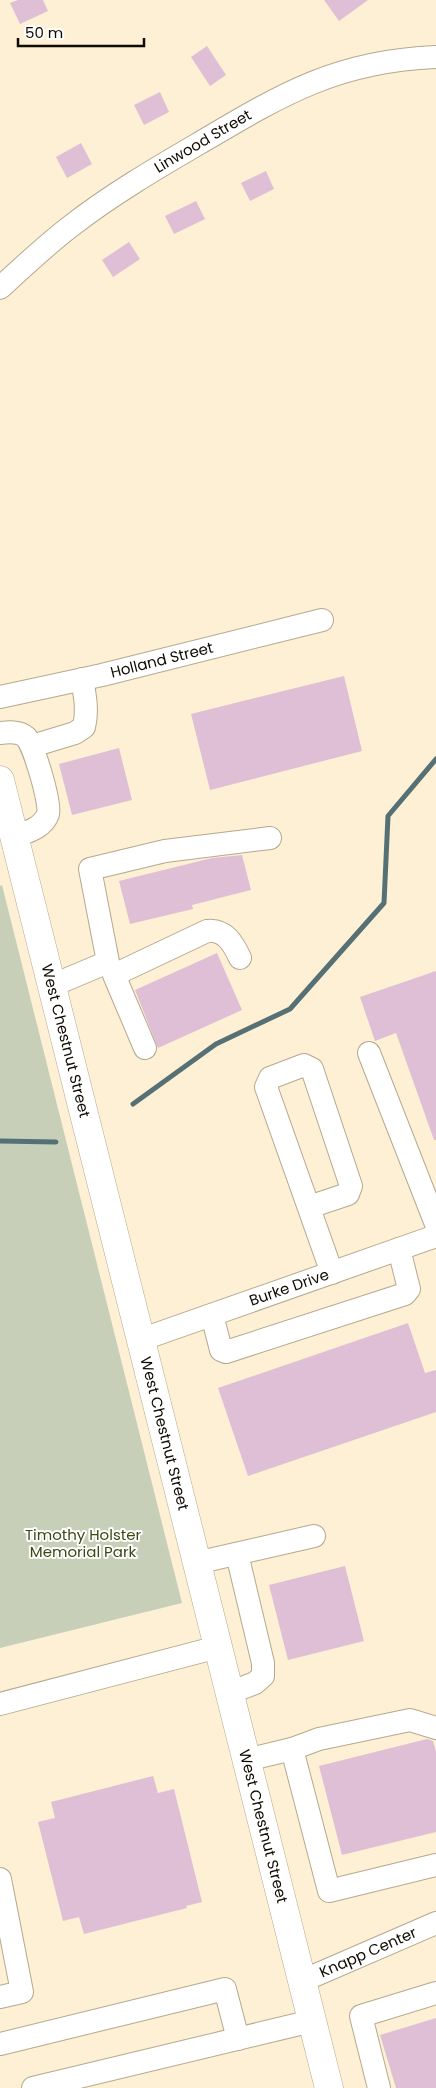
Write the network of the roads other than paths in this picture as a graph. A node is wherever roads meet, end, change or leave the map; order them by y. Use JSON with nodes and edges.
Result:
{"nodes":[{"id":1,"x":436,"y":57,"type":"edge"},
{"id":2,"x":0,"y":288,"type":"edge"},
{"id":3,"x":322,"y":620,"type":"dead end"},
{"id":4,"x":82,"y":679,"type":"junction"},
{"id":5,"x":0,"y":697,"type":"edge"},
{"id":6,"x":0,"y":733,"type":"edge"},
{"id":7,"x":32,"y":746,"type":"junction"},
{"id":8,"x":0,"y":780,"type":"edge"},
{"id":9,"x":14,"y":837,"type":"junction"},
{"id":10,"x":270,"y":838,"type":"dead end"},
{"id":11,"x":240,"y":958,"type":"dead end"},
{"id":12,"x":111,"y":968,"type":"junction"},
{"id":13,"x":52,"y":986,"type":"junction"},
{"id":14,"x":144,"y":1048,"type":"dead end"},
{"id":15,"x":369,"y":1053,"type":"dead end"},
{"id":16,"x":309,"y":1207,"type":"junction"},
{"id":17,"x":436,"y":1235,"type":"edge"},
{"id":18,"x":399,"y":1249,"type":"junction"},
{"id":19,"x":332,"y":1273,"type":"junction"},
{"id":20,"x":212,"y":1315,"type":"junction"},
{"id":21,"x":140,"y":1340,"type":"junction"},
{"id":22,"x":314,"y":1536,"type":"dead end"},
{"id":23,"x":237,"y":1554,"type":"junction"},
{"id":24,"x":196,"y":1563,"type":"junction"},
{"id":25,"x":218,"y":1647,"type":"junction"},
{"id":26,"x":229,"y":1693,"type":"junction"},
{"id":27,"x":0,"y":1704,"type":"edge"},
{"id":28,"x":436,"y":1728,"type":"edge"},
{"id":29,"x":292,"y":1749,"type":"junction"},
{"id":30,"x":246,"y":1760,"type":"junction"},
{"id":31,"x":436,"y":1865,"type":"edge"},
{"id":32,"x":0,"y":1880,"type":"edge"},
{"id":33,"x":436,"y":1923,"type":"edge"},
{"id":34,"x":302,"y":1981,"type":"junction"},
{"id":35,"x":436,"y":1993,"type":"edge"},
{"id":36,"x":0,"y":1998,"type":"edge"},
{"id":37,"x":312,"y":2021,"type":"junction"},
{"id":38,"x":238,"y":2039,"type":"junction"},
{"id":39,"x":0,"y":2044,"type":"edge"},
{"id":40,"x":32,"y":2088,"type":"edge"},
{"id":41,"x":329,"y":2088,"type":"edge"},
{"id":42,"x":379,"y":2088,"type":"edge"}],
"edges":[{"from":1,"to":2,"type":"street","name":"Linwood Street"},
{"from":3,"to":4,"type":"street","name":"Holland Street"},
{"from":4,"to":5,"type":"street","name":"Holland Street"},
{"from":4,"to":7,"type":"street"},
{"from":6,"to":7,"type":"street"},
{"from":7,"to":9,"type":"street"},
{"from":8,"to":9,"type":"main road","name":"West Chestnut Street"},
{"from":9,"to":13,"type":"main road","name":"West Chestnut Street"},
{"from":10,"to":12,"type":"street"},
{"from":11,"to":12,"type":"street"},
{"from":12,"to":13,"type":"street"},
{"from":12,"to":14,"type":"street"},
{"from":13,"to":21,"type":"main road","name":"West Chestnut Street"},
{"from":15,"to":17,"type":"street"},
{"from":16,"to":16,"type":"street"},
{"from":16,"to":19,"type":"street"},
{"from":17,"to":18,"type":"street","name":"Burke Drive"},
{"from":18,"to":19,"type":"street","name":"Burke Drive"},
{"from":18,"to":20,"type":"street"},
{"from":19,"to":20,"type":"street","name":"Burke Drive"},
{"from":20,"to":21,"type":"street","name":"Burke Drive"},
{"from":21,"to":24,"type":"main road","name":"West Chestnut Street"},
{"from":22,"to":23,"type":"street"},
{"from":23,"to":24,"type":"street"},
{"from":23,"to":26,"type":"street"},
{"from":24,"to":25,"type":"main road","name":"West Chestnut Street"},
{"from":25,"to":26,"type":"main road","name":"West Chestnut Street"},
{"from":25,"to":27,"type":"street"},
{"from":26,"to":30,"type":"main road","name":"West Chestnut Street"},
{"from":28,"to":29,"type":"street"},
{"from":29,"to":30,"type":"street"},
{"from":29,"to":31,"type":"street"},
{"from":30,"to":34,"type":"main road","name":"West Chestnut Street"},
{"from":32,"to":36,"type":"street"},
{"from":33,"to":34,"type":"street","name":"Knapp Center"},
{"from":34,"to":37,"type":"main road","name":"West Chestnut Street"},
{"from":35,"to":42,"type":"street"},
{"from":37,"to":38,"type":"street"},
{"from":37,"to":41,"type":"main road","name":"West Chestnut Street"},
{"from":38,"to":39,"type":"street"},
{"from":38,"to":40,"type":"street"}]}
